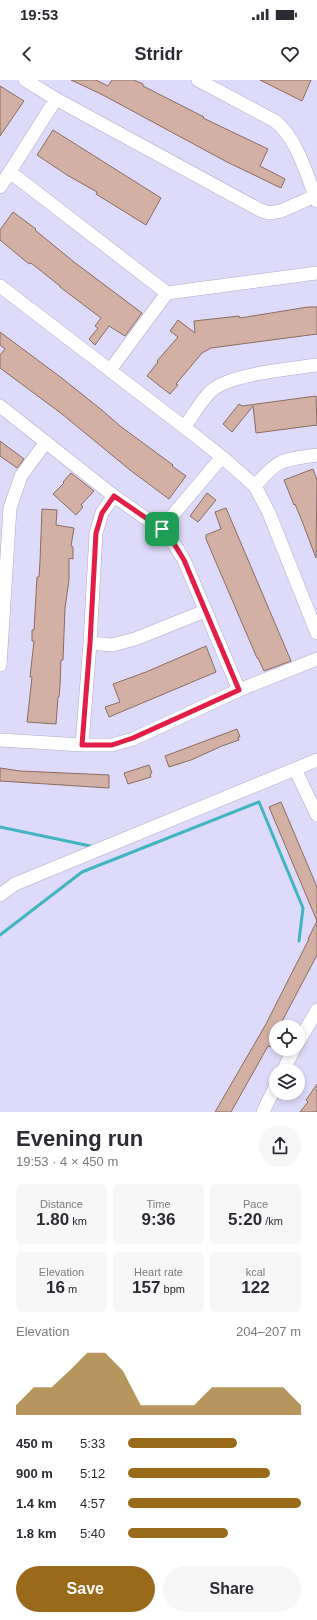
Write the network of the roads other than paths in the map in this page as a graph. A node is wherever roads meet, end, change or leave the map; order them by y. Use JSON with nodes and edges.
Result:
{"nodes":[{"id":1,"x":25,"y":80,"type":"edge"},
{"id":2,"x":198,"y":80,"type":"edge"},
{"id":3,"x":56,"y":99,"type":"junction"},
{"id":4,"x":10,"y":172,"type":"junction"},
{"id":5,"x":0,"y":187,"type":"edge"},
{"id":6,"x":316,"y":199,"type":"edge"},
{"id":7,"x":317,"y":273,"type":"edge"},
{"id":8,"x":0,"y":286,"type":"edge"},
{"id":9,"x":167,"y":294,"type":"junction"},
{"id":10,"x":317,"y":365,"type":"edge"},
{"id":11,"x":110,"y":370,"type":"junction"},
{"id":12,"x":0,"y":406,"type":"edge"},
{"id":13,"x":184,"y":427,"type":"junction"},
{"id":14,"x":46,"y":442,"type":"junction"},
{"id":15,"x":317,"y":454,"type":"edge"},
{"id":16,"x":222,"y":457,"type":"junction"},
{"id":17,"x":255,"y":486,"type":"junction"},
{"id":18,"x":114,"y":496,"type":"junction"},
{"id":19,"x":162,"y":529,"type":"junction"},
{"id":20,"x":205,"y":611,"type":"junction"},
{"id":21,"x":317,"y":633,"type":"edge"},
{"id":22,"x":90,"y":643,"type":"junction"},
{"id":23,"x":317,"y":659,"type":"edge"},
{"id":24,"x":0,"y":665,"type":"edge"},
{"id":25,"x":239,"y":690,"type":"junction"},
{"id":26,"x":0,"y":740,"type":"edge"},
{"id":27,"x":82,"y":745,"type":"junction"},
{"id":28,"x":317,"y":760,"type":"edge"},
{"id":29,"x":295,"y":769,"type":"junction"},
{"id":30,"x":317,"y":815,"type":"edge"},
{"id":31,"x":0,"y":884,"type":"edge"},
{"id":32,"x":14,"y":884,"type":"junction"},
{"id":33,"x":0,"y":895,"type":"edge"},
{"id":34,"x":317,"y":1010,"type":"edge"},
{"id":35,"x":305,"y":1031,"type":"edge"},
{"id":36,"x":269,"y":1100,"type":"edge"},
{"id":37,"x":263,"y":1112,"type":"edge"}],
"edges":[{"from":1,"to":3,"type":"street"},
{"from":2,"to":6,"type":"street"},
{"from":3,"to":4,"type":"street"},
{"from":3,"to":6,"type":"street"},
{"from":4,"to":5,"type":"street"},
{"from":4,"to":9,"type":"street"},
{"from":7,"to":9,"type":"street"},
{"from":8,"to":11,"type":"street"},
{"from":9,"to":11,"type":"street"},
{"from":10,"to":13,"type":"street"},
{"from":11,"to":13,"type":"street"},
{"from":12,"to":14,"type":"street"},
{"from":13,"to":16,"type":"street"},
{"from":14,"to":18,"type":"street"},
{"from":14,"to":24,"type":"street"},
{"from":15,"to":17,"type":"street"},
{"from":16,"to":17,"type":"street"},
{"from":16,"to":19,"type":"street"},
{"from":17,"to":21,"type":"street"},
{"from":18,"to":19,"type":"street"},
{"from":18,"to":22,"type":"street"},
{"from":19,"to":20,"type":"street"},
{"from":20,"to":22,"type":"street"},
{"from":20,"to":25,"type":"street"},
{"from":22,"to":27,"type":"street"},
{"from":23,"to":25,"type":"street"},
{"from":25,"to":27,"type":"street"},
{"from":26,"to":27,"type":"street"},
{"from":28,"to":29,"type":"street"},
{"from":29,"to":30,"type":"street"},
{"from":29,"to":32,"type":"street"},
{"from":31,"to":32,"type":"street"},
{"from":32,"to":33,"type":"street"},
{"from":34,"to":35,"type":"street"},
{"from":36,"to":37,"type":"street"}]}
